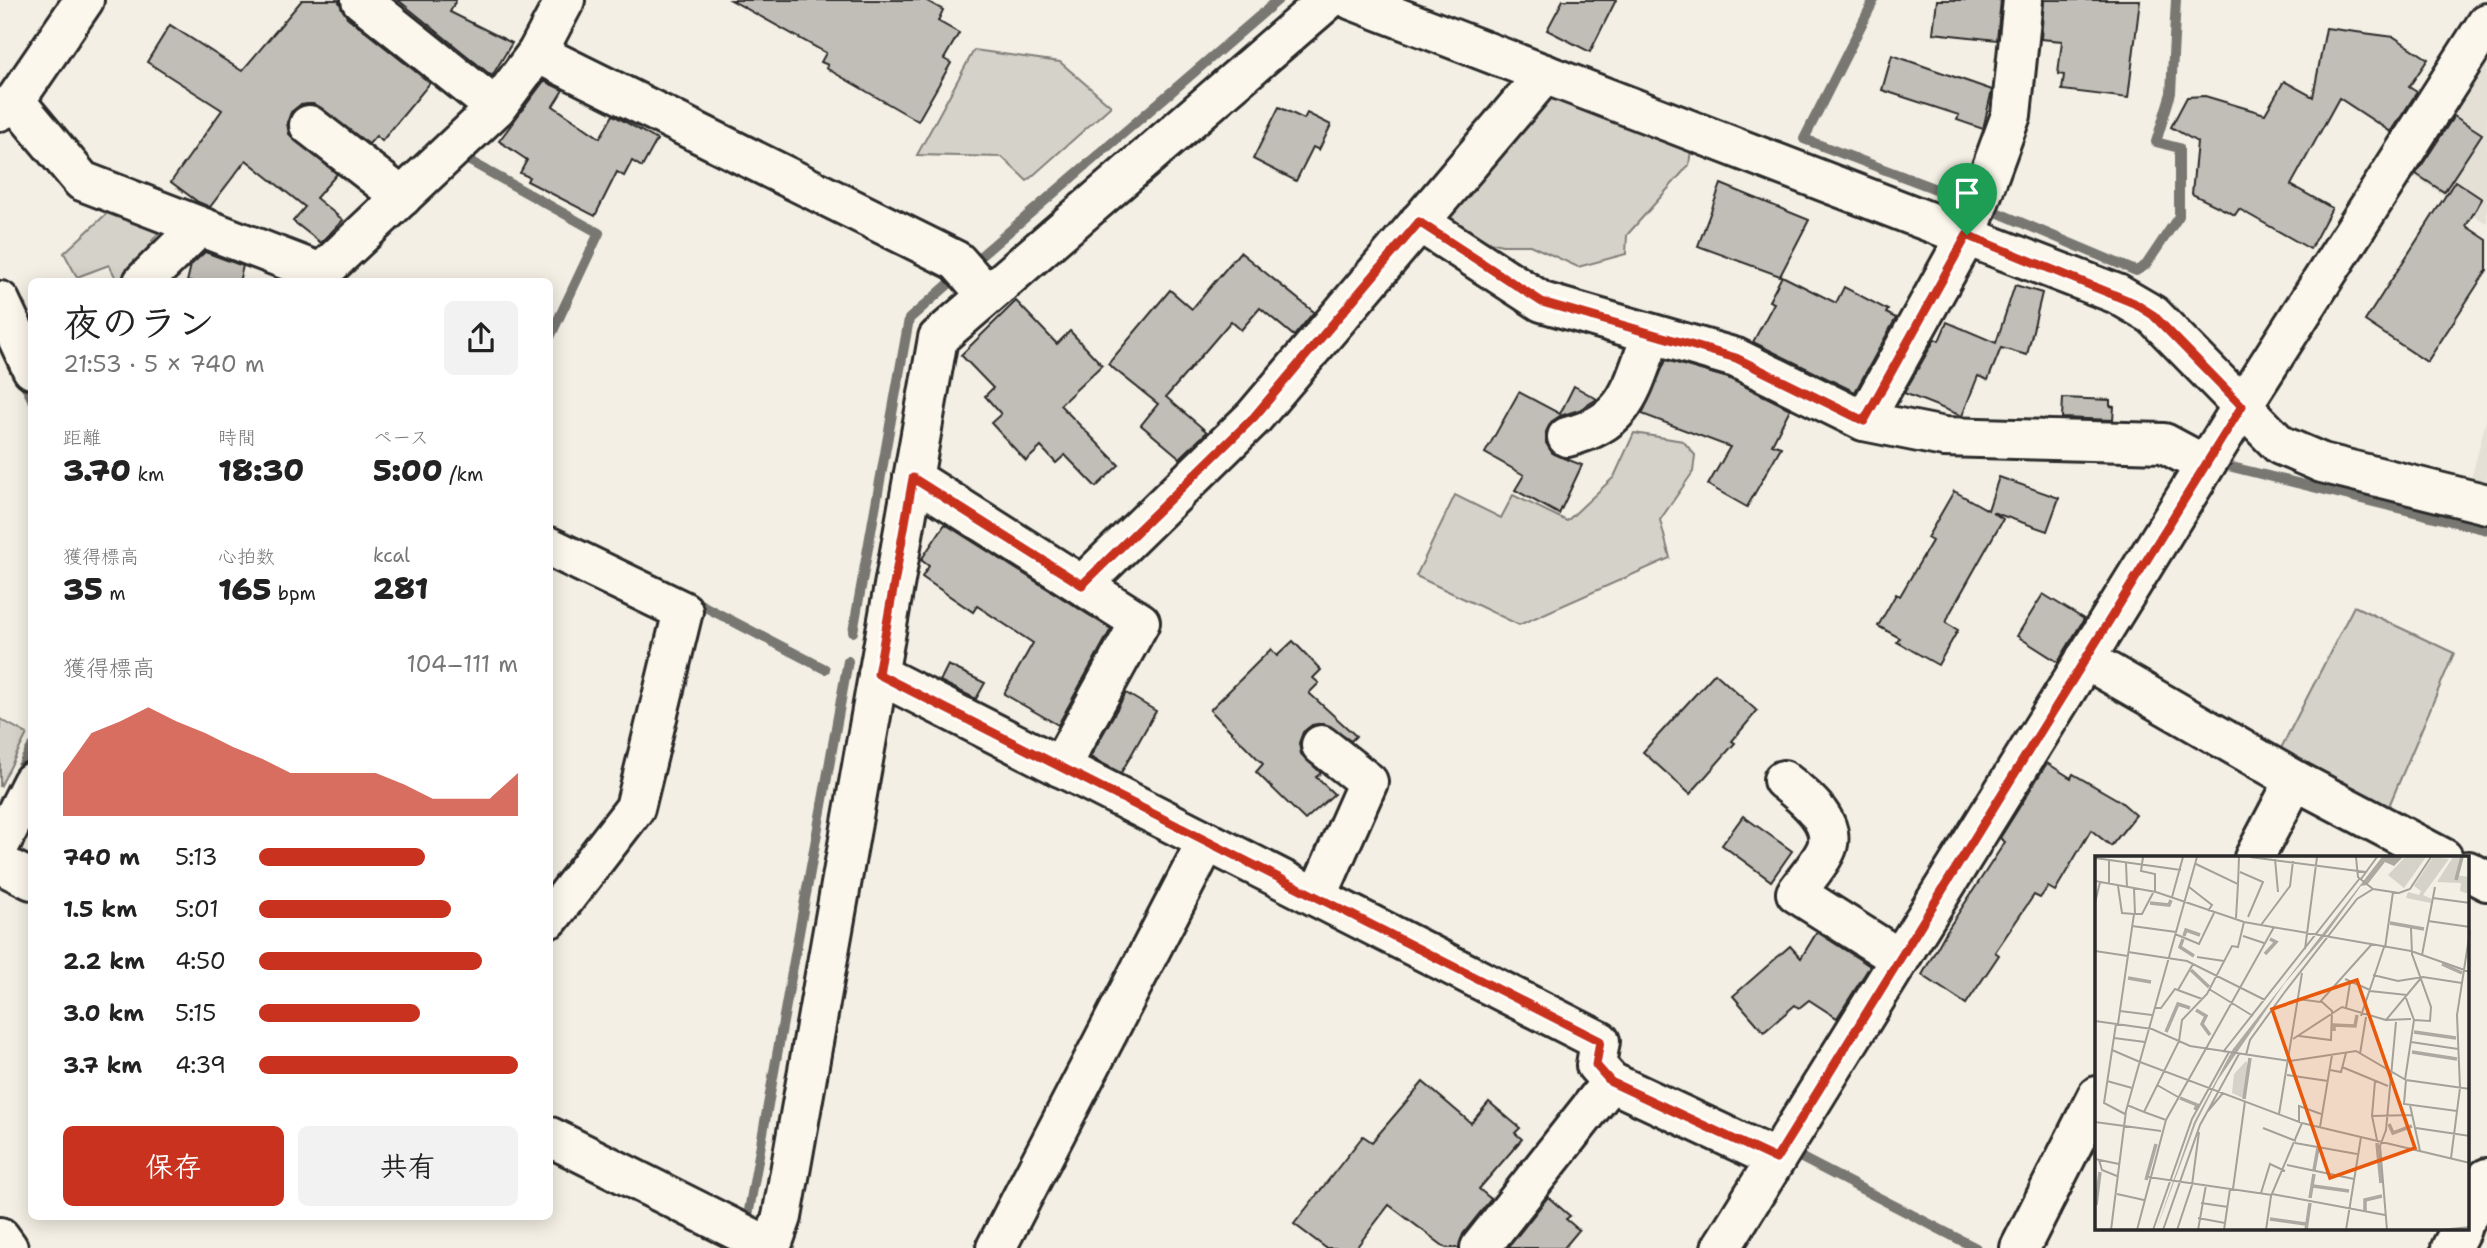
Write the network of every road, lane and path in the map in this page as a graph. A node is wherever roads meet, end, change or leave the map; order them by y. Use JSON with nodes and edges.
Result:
{"nodes":[{"id":1,"x":84,"y":0,"type":"edge"},
{"id":2,"x":361,"y":0,"type":"edge"},
{"id":3,"x":565,"y":0,"type":"edge"},
{"id":4,"x":1328,"y":0,"type":"edge"},
{"id":5,"x":1352,"y":0,"type":"edge"},
{"id":6,"x":2023,"y":0,"type":"edge"},
{"id":7,"x":2487,"y":23,"type":"edge"},
{"id":8,"x":537,"y":53,"type":"junction"},
{"id":9,"x":1545,"y":74,"type":"junction"},
{"id":10,"x":7,"y":106,"type":"edge"},
{"id":11,"x":496,"y":108,"type":"junction"},
{"id":12,"x":309,"y":125,"type":"dead end"},
{"id":13,"x":402,"y":197,"type":"junction"},
{"id":14,"x":1419,"y":222,"type":"junction"},
{"id":15,"x":199,"y":227,"type":"junction"},
{"id":16,"x":1967,"y":235,"type":"junction"},
{"id":17,"x":319,"y":277,"type":"edge"},
{"id":18,"x":147,"y":278,"type":"edge"},
{"id":19,"x":987,"y":295,"type":"junction"},
{"id":20,"x":0,"y":302,"type":"edge"},
{"id":21,"x":1652,"y":334,"type":"junction"},
{"id":22,"x":28,"y":361,"type":"edge"},
{"id":23,"x":2242,"y":406,"type":"junction"},
{"id":24,"x":1864,"y":421,"type":"junction"},
{"id":25,"x":1567,"y":437,"type":"dead end"},
{"id":26,"x":2205,"y":465,"type":"junction"},
{"id":27,"x":913,"y":478,"type":"junction"},
{"id":28,"x":2487,"y":504,"type":"edge"},
{"id":29,"x":553,"y":548,"type":"edge"},
{"id":30,"x":1082,"y":585,"type":"junction"},
{"id":31,"x":2085,"y":659,"type":"junction"},
{"id":32,"x":878,"y":674,"type":"junction"},
{"id":33,"x":1321,"y":746,"type":"dead end"},
{"id":34,"x":1060,"y":767,"type":"junction"},
{"id":35,"x":1783,"y":780,"type":"dead end"},
{"id":36,"x":2295,"y":780,"type":"junction"},
{"id":37,"x":28,"y":790,"type":"edge"},
{"id":38,"x":1207,"y":841,"type":"junction"},
{"id":39,"x":0,"y":845,"type":"edge"},
{"id":40,"x":2255,"y":856,"type":"edge"},
{"id":41,"x":2439,"y":856,"type":"edge"},
{"id":42,"x":0,"y":864,"type":"edge"},
{"id":43,"x":2470,"y":871,"type":"edge"},
{"id":44,"x":28,"y":878,"type":"edge"},
{"id":45,"x":2487,"y":881,"type":"edge"},
{"id":46,"x":1317,"y":897,"type":"junction"},
{"id":47,"x":553,"y":914,"type":"edge"},
{"id":48,"x":1900,"y":959,"type":"junction"},
{"id":49,"x":1611,"y":1082,"type":"junction"},
{"id":50,"x":2095,"y":1100,"type":"edge"},
{"id":51,"x":553,"y":1139,"type":"edge"},
{"id":52,"x":1776,"y":1159,"type":"junction"},
{"id":53,"x":2487,"y":1178,"type":"edge"},
{"id":54,"x":2470,"y":1211,"type":"edge"},
{"id":55,"x":2460,"y":1230,"type":"edge"},
{"id":56,"x":0,"y":1237,"type":"edge"},
{"id":57,"x":8,"y":1248,"type":"edge"},
{"id":58,"x":771,"y":1248,"type":"edge"},
{"id":59,"x":996,"y":1248,"type":"edge"},
{"id":60,"x":1480,"y":1248,"type":"edge"},
{"id":61,"x":1721,"y":1248,"type":"edge"},
{"id":62,"x":2020,"y":1248,"type":"edge"},
{"id":63,"x":2451,"y":1248,"type":"edge"}],
"edges":[{"from":1,"to":10,"type":"street"},
{"from":2,"to":11,"type":"street"},
{"from":3,"to":8,"type":"street"},
{"from":4,"to":19,"type":"street"},
{"from":5,"to":9,"type":"street"},
{"from":6,"to":16,"type":"street"},
{"from":7,"to":23,"type":"street"},
{"from":8,"to":11,"type":"street"},
{"from":8,"to":19,"type":"street"},
{"from":9,"to":14,"type":"street"},
{"from":9,"to":16,"type":"street"},
{"from":10,"to":15,"type":"street"},
{"from":11,"to":13,"type":"street"},
{"from":12,"to":13,"type":"street"},
{"from":13,"to":17,"type":"street"},
{"from":14,"to":21,"type":"street"},
{"from":14,"to":30,"type":"street"},
{"from":15,"to":17,"type":"street"},
{"from":15,"to":18,"type":"street"},
{"from":16,"to":23,"type":"street"},
{"from":16,"to":24,"type":"street"},
{"from":19,"to":27,"type":"street"},
{"from":20,"to":22,"type":"street"},
{"from":21,"to":24,"type":"street"},
{"from":21,"to":25,"type":"street"},
{"from":23,"to":26,"type":"street"},
{"from":23,"to":28,"type":"street"},
{"from":24,"to":26,"type":"street"},
{"from":26,"to":31,"type":"street"},
{"from":27,"to":30,"type":"street"},
{"from":27,"to":32,"type":"street"},
{"from":29,"to":47,"type":"street"},
{"from":30,"to":34,"type":"street"},
{"from":31,"to":36,"type":"street"},
{"from":31,"to":48,"type":"street"},
{"from":32,"to":34,"type":"street"},
{"from":32,"to":58,"type":"street"},
{"from":33,"to":46,"type":"street"},
{"from":34,"to":38,"type":"street"},
{"from":35,"to":48,"type":"street"},
{"from":36,"to":40,"type":"street"},
{"from":36,"to":41,"type":"street"},
{"from":37,"to":39,"type":"street"},
{"from":38,"to":46,"type":"street"},
{"from":38,"to":59,"type":"street"},
{"from":42,"to":44,"type":"street"},
{"from":43,"to":45,"type":"street"},
{"from":46,"to":49,"type":"street"},
{"from":48,"to":52,"type":"street"},
{"from":49,"to":52,"type":"street"},
{"from":49,"to":60,"type":"street"},
{"from":50,"to":62,"type":"street"},
{"from":51,"to":58,"type":"street"},
{"from":52,"to":61,"type":"street"},
{"from":53,"to":54,"type":"street"},
{"from":55,"to":63,"type":"street"},
{"from":56,"to":57,"type":"street"}]}
